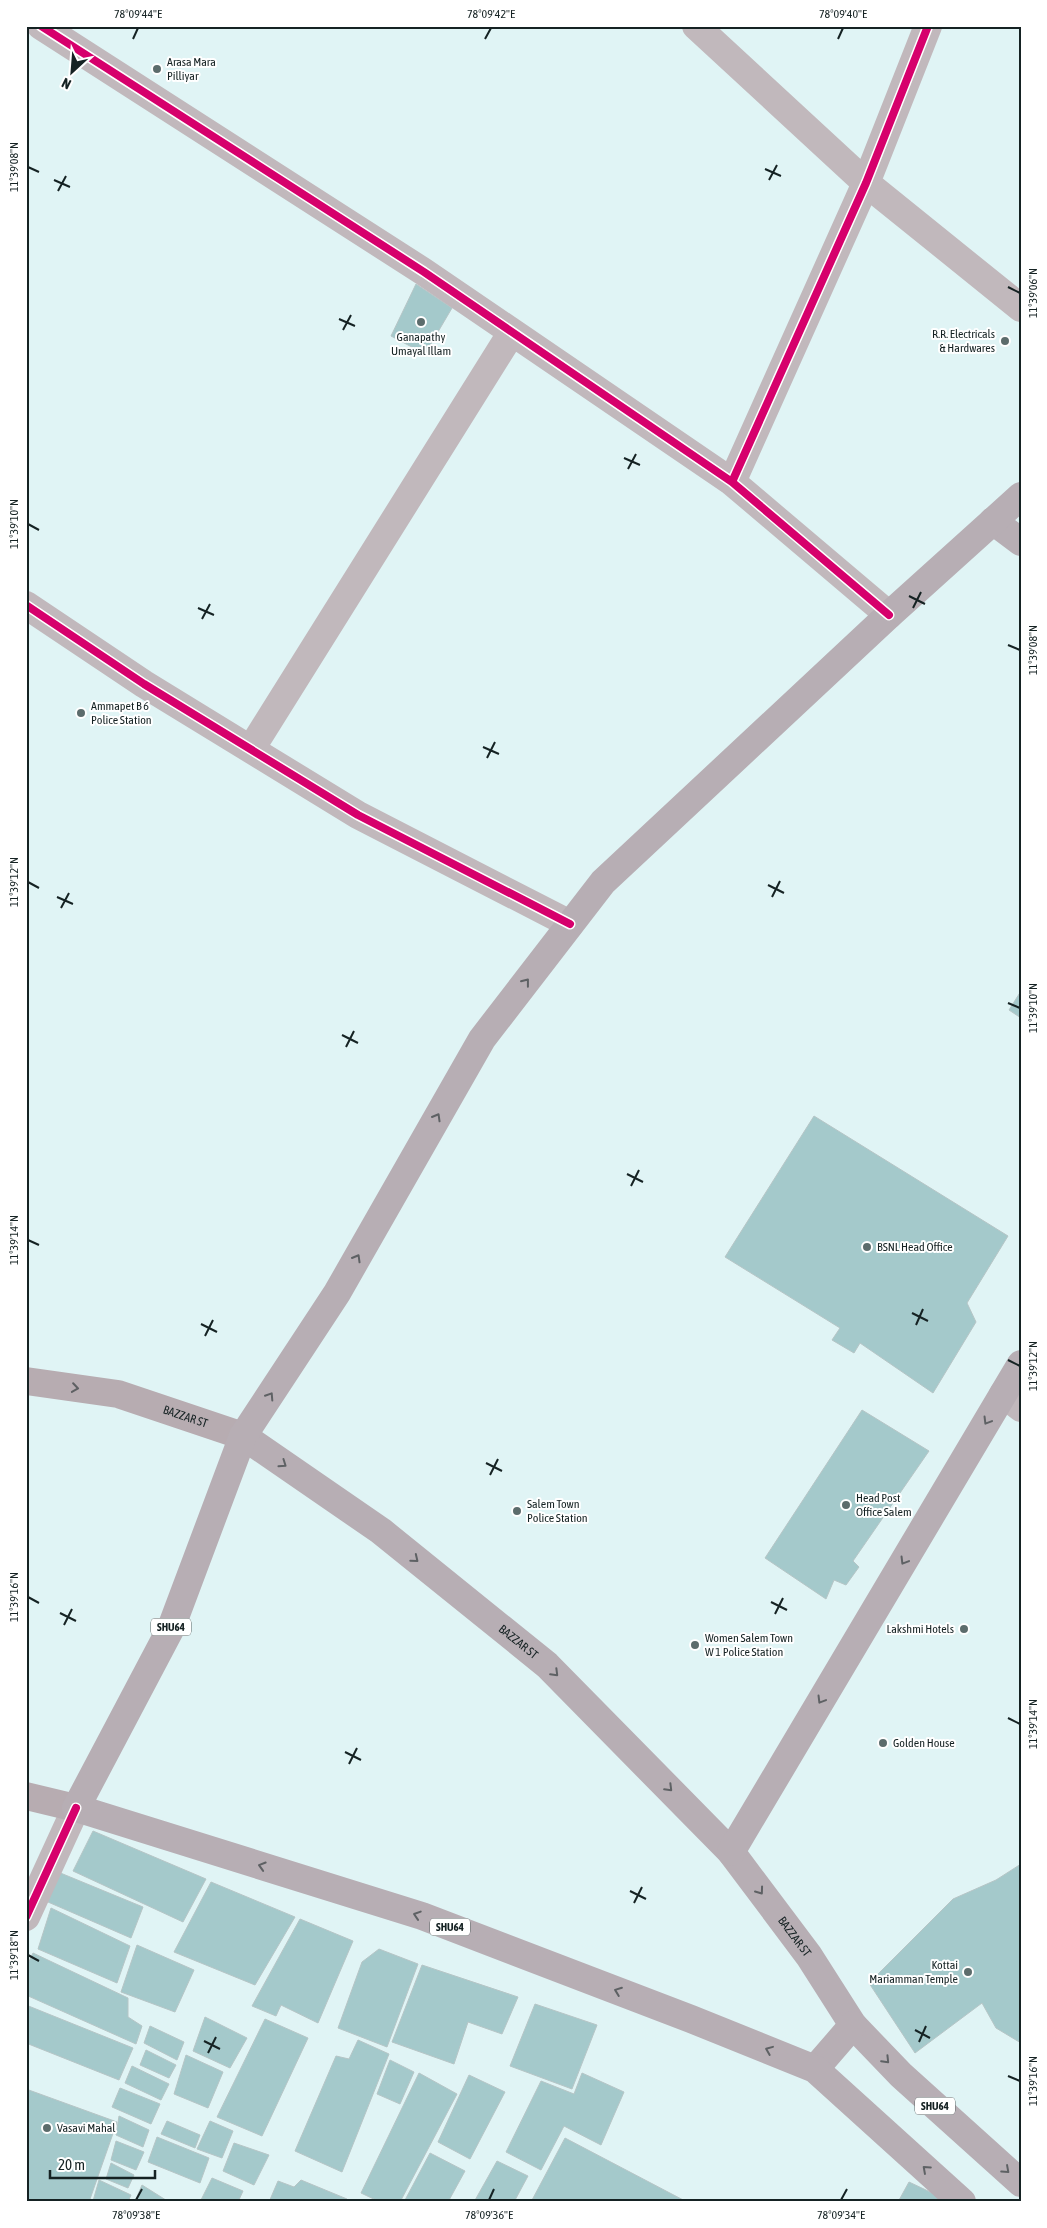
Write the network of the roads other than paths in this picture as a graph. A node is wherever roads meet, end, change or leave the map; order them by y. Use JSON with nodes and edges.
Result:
{"nodes":[{"id":1,"x":41,"y":26,"type":"edge"},
{"id":2,"x":696,"y":26,"type":"edge"},
{"id":3,"x":928,"y":26,"type":"edge"},
{"id":4,"x":866,"y":183,"type":"junction"},
{"id":5,"x":1021,"y":308,"type":"edge"},
{"id":6,"x":512,"y":332,"type":"junction"},
{"id":7,"x":732,"y":482,"type":"junction"},
{"id":8,"x":1021,"y":496,"type":"edge"},
{"id":9,"x":993,"y":521,"type":"junction"},
{"id":10,"x":1021,"y":542,"type":"edge"},
{"id":11,"x":26,"y":605,"type":"edge"},
{"id":12,"x":889,"y":615,"type":"junction"},
{"id":13,"x":251,"y":749,"type":"junction"},
{"id":14,"x":570,"y":924,"type":"junction"},
{"id":15,"x":1021,"y":1364,"type":"edge"},
{"id":16,"x":26,"y":1381,"type":"edge"},
{"id":17,"x":1012,"y":1401,"type":"edge"},
{"id":18,"x":243,"y":1436,"type":"junction"},
{"id":19,"x":26,"y":1796,"type":"edge"},
{"id":20,"x":76,"y":1808,"type":"junction"},
{"id":21,"x":731,"y":1852,"type":"junction"},
{"id":22,"x":26,"y":1917,"type":"edge"},
{"id":23,"x":852,"y":2025,"type":"junction"},
{"id":24,"x":815,"y":2069,"type":"junction"},
{"id":25,"x":1021,"y":2183,"type":"edge"},
{"id":26,"x":962,"y":2202,"type":"edge"}],
"edges":[{"from":1,"to":6,"type":"street"},
{"from":2,"to":4,"type":"street"},
{"from":3,"to":4,"type":"street"},
{"from":4,"to":5,"type":"street"},
{"from":4,"to":7,"type":"street"},
{"from":6,"to":7,"type":"street"},
{"from":6,"to":13,"type":"street"},
{"from":7,"to":12,"type":"street"},
{"from":8,"to":9,"type":"main road","number":"SHU64"},
{"from":9,"to":10,"type":"main road"},
{"from":9,"to":12,"type":"main road","number":"SHU64"},
{"from":11,"to":13,"type":"street"},
{"from":12,"to":14,"type":"main road","number":"SHU64"},
{"from":13,"to":14,"type":"street"},
{"from":18,"to":14,"type":"main road","number":"SHU64","one_way":true},
{"from":15,"to":17,"type":"main road"},
{"from":16,"to":18,"type":"main road","name":"BAZZAR ST","one_way":true},
{"from":17,"to":21,"type":"main road","one_way":true},
{"from":18,"to":20,"type":"main road","number":"SHU64"},
{"from":18,"to":21,"type":"main road","name":"BAZZAR ST","one_way":true},
{"from":19,"to":20,"type":"main road"},
{"from":20,"to":22,"type":"street"},
{"from":24,"to":20,"type":"main road","number":"SHU64","one_way":true},
{"from":21,"to":23,"type":"main road","name":"BAZZAR ST","one_way":true},
{"from":23,"to":24,"type":"main road"},
{"from":23,"to":25,"type":"main road","number":"SHU64","one_way":true},
{"from":26,"to":24,"type":"main road","one_way":true}]}
